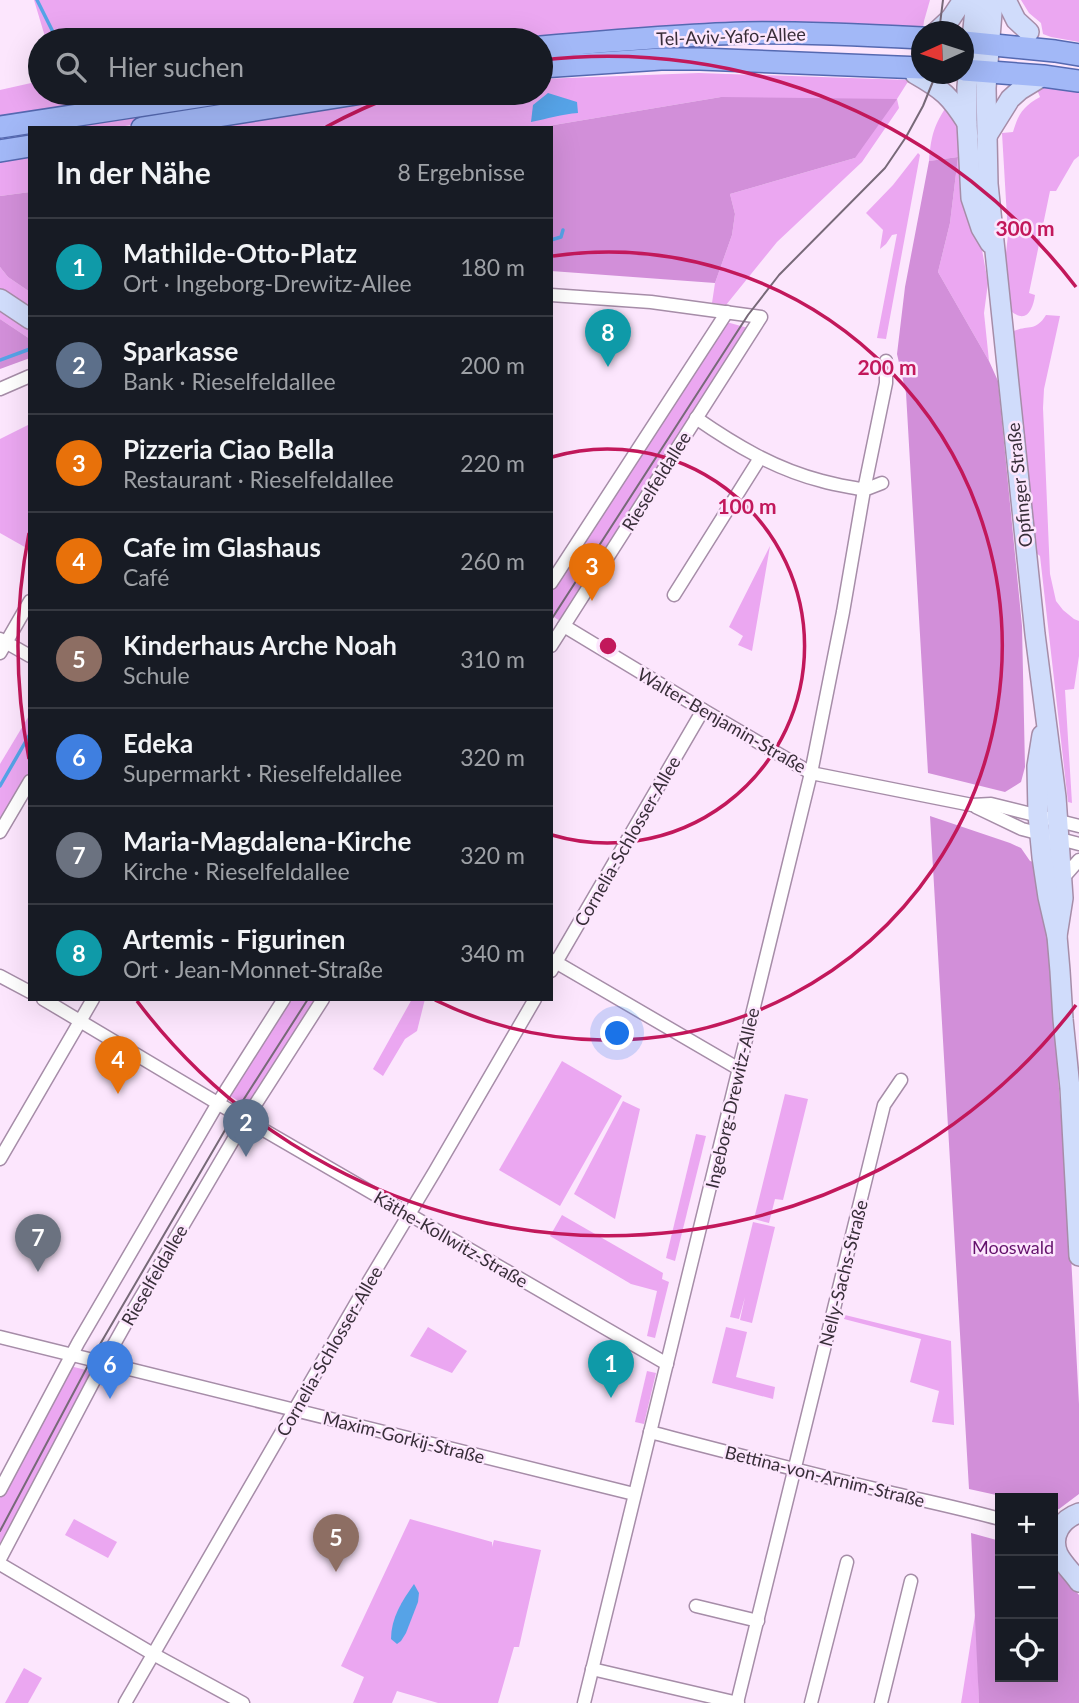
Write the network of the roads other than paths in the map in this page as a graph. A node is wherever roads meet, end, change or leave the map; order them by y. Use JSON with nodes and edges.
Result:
{"nodes":[{"id":1,"x":963,"y":0,"type":"edge"},
{"id":2,"x":976,"y":0,"type":"edge"},
{"id":3,"x":993,"y":0,"type":"edge"},
{"id":4,"x":1006,"y":0,"type":"edge"},
{"id":5,"x":948,"y":21,"type":"edge"},
{"id":6,"x":1029,"y":32,"type":"joint"},
{"id":7,"x":911,"y":37,"type":"edge"},
{"id":8,"x":975,"y":43,"type":"edge"},
{"id":9,"x":553,"y":46,"type":"edge"},
{"id":10,"x":1055,"y":51,"type":"junction"},
{"id":11,"x":1079,"y":55,"type":"edge"},
{"id":12,"x":553,"y":66,"type":"edge"},
{"id":13,"x":911,"y":70,"type":"edge"},
{"id":14,"x":974,"y":71,"type":"edge"},
{"id":15,"x":974,"y":76,"type":"edge"},
{"id":16,"x":1043,"y":76,"type":"junction"},
{"id":17,"x":1079,"y":81,"type":"edge"},
{"id":18,"x":934,"y":84,"type":"edge"},
{"id":19,"x":972,"y":84,"type":"edge"},
{"id":20,"x":144,"y":105,"type":"edge"},
{"id":21,"x":287,"y":105,"type":"edge"},
{"id":22,"x":967,"y":123,"type":"junction"},
{"id":23,"x":155,"y":126,"type":"edge"},
{"id":24,"x":0,"y":127,"type":"edge"},
{"id":25,"x":987,"y":137,"type":"junction"},
{"id":26,"x":28,"y":146,"type":"edge"},
{"id":27,"x":0,"y":151,"type":"edge"},
{"id":28,"x":995,"y":252,"type":"junction"},
{"id":29,"x":553,"y":295,"type":"edge"},
{"id":30,"x":0,"y":299,"type":"edge"},
{"id":31,"x":727,"y":312,"type":"junction"},
{"id":32,"x":28,"y":318,"type":"edge"},
{"id":33,"x":886,"y":361,"type":"dead end"},
{"id":34,"x":28,"y":377,"type":"edge"},
{"id":35,"x":0,"y":389,"type":"edge"},
{"id":36,"x":696,"y":418,"type":"junction"},
{"id":37,"x":760,"y":458,"type":"junction"},
{"id":38,"x":882,"y":483,"type":"dead end"},
{"id":39,"x":864,"y":490,"type":"junction"},
{"id":40,"x":553,"y":580,"type":"edge"},
{"id":41,"x":674,"y":595,"type":"dead end"},
{"id":42,"x":28,"y":604,"type":"edge"},
{"id":43,"x":564,"y":626,"type":"junction"},
{"id":44,"x":553,"y":643,"type":"edge"},
{"id":45,"x":2,"y":645,"type":"edge"},
{"id":46,"x":28,"y":655,"type":"edge"},
{"id":47,"x":703,"y":710,"type":"junction"},
{"id":48,"x":1045,"y":717,"type":"junction"},
{"id":49,"x":811,"y":773,"type":"junction"},
{"id":50,"x":28,"y":784,"type":"edge"},
{"id":51,"x":972,"y":806,"type":"junction"},
{"id":52,"x":1038,"y":825,"type":"junction"},
{"id":53,"x":1079,"y":826,"type":"edge"},
{"id":54,"x":0,"y":832,"type":"edge"},
{"id":55,"x":1066,"y":835,"type":"edge"},
{"id":56,"x":1071,"y":868,"type":"edge"},
{"id":57,"x":1057,"y":936,"type":"junction"},
{"id":58,"x":553,"y":965,"type":"edge"},
{"id":59,"x":0,"y":976,"type":"edge"},
{"id":60,"x":28,"y":991,"type":"edge"},
{"id":61,"x":46,"y":1001,"type":"edge"},
{"id":62,"x":92,"y":1001,"type":"edge"},
{"id":63,"x":283,"y":1001,"type":"edge"},
{"id":64,"x":322,"y":1001,"type":"edge"},
{"id":65,"x":533,"y":1001,"type":"edge"},
{"id":66,"x":79,"y":1021,"type":"junction"},
{"id":67,"x":739,"y":1069,"type":"junction"},
{"id":68,"x":901,"y":1080,"type":"dead end"},
{"id":69,"x":218,"y":1103,"type":"junction"},
{"id":70,"x":241,"y":1116,"type":"junction"},
{"id":71,"x":0,"y":1160,"type":"edge"},
{"id":72,"x":409,"y":1214,"type":"junction"},
{"id":73,"x":1079,"y":1256,"type":"edge"},
{"id":74,"x":0,"y":1336,"type":"edge"},
{"id":75,"x":72,"y":1354,"type":"junction"},
{"id":76,"x":98,"y":1361,"type":"junction"},
{"id":77,"x":667,"y":1364,"type":"junction"},
{"id":78,"x":295,"y":1410,"type":"junction"},
{"id":79,"x":650,"y":1432,"type":"junction"},
{"id":80,"x":795,"y":1470,"type":"junction"},
{"id":81,"x":0,"y":1490,"type":"edge"},
{"id":82,"x":634,"y":1494,"type":"junction"},
{"id":83,"x":1070,"y":1516,"type":"edge"},
{"id":84,"x":995,"y":1518,"type":"edge"},
{"id":85,"x":0,"y":1561,"type":"edge"},
{"id":86,"x":847,"y":1562,"type":"dead end"},
{"id":87,"x":1068,"y":1565,"type":"edge"},
{"id":88,"x":911,"y":1581,"type":"dead end"},
{"id":89,"x":696,"y":1606,"type":"dead end"},
{"id":90,"x":758,"y":1621,"type":"junction"},
{"id":91,"x":153,"y":1654,"type":"junction"},
{"id":92,"x":592,"y":1669,"type":"junction"},
{"id":93,"x":125,"y":1703,"type":"edge"},
{"id":94,"x":243,"y":1703,"type":"edge"},
{"id":95,"x":584,"y":1703,"type":"edge"},
{"id":96,"x":738,"y":1703,"type":"edge"},
{"id":97,"x":811,"y":1703,"type":"edge"},
{"id":98,"x":881,"y":1703,"type":"edge"}],
"edges":[{"from":1,"to":5,"type":"main road"},
{"from":2,"to":8,"type":"main road","name":"Opfinger Straße"},
{"from":3,"to":8,"type":"main road","name":"Opfinger Straße"},
{"from":4,"to":6,"type":"main road"},
{"from":6,"to":10,"type":"main road"},
{"from":7,"to":9,"type":"main road","name":"Tel-Aviv-Yafo-Allee"},
{"from":8,"to":10,"type":"main road"},
{"from":10,"to":11,"type":"main road"},
{"from":12,"to":13,"type":"main road","name":"Tel-Aviv-Yafo-Allee"},
{"from":14,"to":16,"type":"main road"},
{"from":15,"to":25,"type":"main road","name":"Opfinger Straße"},
{"from":16,"to":17,"type":"main road"},
{"from":16,"to":25,"type":"main road"},
{"from":18,"to":22,"type":"main road"},
{"from":19,"to":22,"type":"main road","name":"Opfinger Straße"},
{"from":20,"to":24,"type":"main road"},
{"from":21,"to":23,"type":"main road"},
{"from":22,"to":28,"type":"main road","name":"Opfinger Straße"},
{"from":25,"to":28,"type":"main road","name":"Opfinger Straße"},
{"from":26,"to":27,"type":"main road"},
{"from":28,"to":48,"type":"main road","name":"Opfinger Straße"},
{"from":29,"to":31,"type":"street"},
{"from":30,"to":32,"type":"main road"},
{"from":31,"to":36,"type":"street","name":"Rieselfeldallee"},
{"from":31,"to":40,"type":"street","name":"Rieselfeldallee"},
{"from":33,"to":39,"type":"street","name":"Ingeborg-Drewitz-Allee"},
{"from":34,"to":35,"type":"street"},
{"from":36,"to":37,"type":"street"},
{"from":36,"to":43,"type":"street","name":"Rieselfeldallee"},
{"from":37,"to":39,"type":"street"},
{"from":37,"to":41,"type":"street"},
{"from":38,"to":39,"type":"street"},
{"from":39,"to":49,"type":"street","name":"Ingeborg-Drewitz-Allee"},
{"from":42,"to":45,"type":"street"},
{"from":43,"to":44,"type":"street","name":"Rieselfeldallee"},
{"from":43,"to":47,"type":"street","name":"Walter-Benjamin-Straße"},
{"from":45,"to":46,"type":"street"},
{"from":47,"to":49,"type":"street","name":"Walter-Benjamin-Straße"},
{"from":47,"to":58,"type":"street","name":"Cornelia-Schlosser-Allee"},
{"from":48,"to":52,"type":"main road","name":"Opfinger Straße"},
{"from":48,"to":55,"type":"main road","name":"Opfinger Straße"},
{"from":49,"to":51,"type":"street","name":"Walter-Benjamin-Straße"},
{"from":49,"to":67,"type":"street","name":"Ingeborg-Drewitz-Allee"},
{"from":50,"to":54,"type":"street"},
{"from":51,"to":52,"type":"street","name":"Walter-Benjamin-Straße"},
{"from":51,"to":52,"type":"street","name":"Walter-Benjamin-Straße"},
{"from":52,"to":55,"type":"street"},
{"from":52,"to":55,"type":"street"},
{"from":52,"to":57,"type":"main road","name":"Opfinger Straße"},
{"from":53,"to":55,"type":"street"},
{"from":55,"to":56,"type":"main road","name":"Opfinger Straße"},
{"from":56,"to":57,"type":"main road","name":"Opfinger Straße"},
{"from":57,"to":73,"type":"main road","name":"Opfinger Straße"},
{"from":58,"to":67,"type":"street"},
{"from":59,"to":60,"type":"street"},
{"from":61,"to":66,"type":"street","name":"Käthe-Kollwitz-Straße"},
{"from":62,"to":66,"type":"street"},
{"from":63,"to":69,"type":"street","name":"Rieselfeldallee"},
{"from":64,"to":70,"type":"street","name":"Rieselfeldallee"},
{"from":65,"to":72,"type":"street","name":"Cornelia-Schlosser-Allee"},
{"from":66,"to":69,"type":"street","name":"Käthe-Kollwitz-Straße"},
{"from":66,"to":71,"type":"street"},
{"from":67,"to":77,"type":"street","name":"Ingeborg-Drewitz-Allee"},
{"from":68,"to":80,"type":"street","name":"Nelly-Sachs-Straße"},
{"from":69,"to":70,"type":"street","name":"Käthe-Kollwitz-Straße"},
{"from":69,"to":75,"type":"street","name":"Rieselfeldallee"},
{"from":70,"to":72,"type":"street","name":"Käthe-Kollwitz-Straße"},
{"from":70,"to":76,"type":"street","name":"Rieselfeldallee"},
{"from":72,"to":77,"type":"street","name":"Käthe-Kollwitz-Straße"},
{"from":72,"to":78,"type":"street","name":"Cornelia-Schlosser-Allee"},
{"from":74,"to":75,"type":"street","name":"Maxim-Gorkij-Straße"},
{"from":75,"to":76,"type":"street","name":"Maxim-Gorkij-Straße"},
{"from":75,"to":81,"type":"street","name":"Rieselfeldallee"},
{"from":76,"to":78,"type":"street","name":"Maxim-Gorkij-Straße"},
{"from":76,"to":85,"type":"street","name":"Rieselfeldallee"},
{"from":77,"to":79,"type":"street","name":"Ingeborg-Drewitz-Allee"},
{"from":78,"to":82,"type":"street","name":"Maxim-Gorkij-Straße"},
{"from":78,"to":91,"type":"street","name":"Cornelia-Schlosser-Allee"},
{"from":79,"to":80,"type":"street","name":"Bettina-von-Arnim-Straße"},
{"from":79,"to":82,"type":"street","name":"Ingeborg-Drewitz-Allee"},
{"from":80,"to":84,"type":"street","name":"Bettina-von-Arnim-Straße"},
{"from":80,"to":90,"type":"street","name":"Nelly-Sachs-Straße"},
{"from":82,"to":92,"type":"street","name":"Ingeborg-Drewitz-Allee"},
{"from":83,"to":87,"type":"main road"},
{"from":85,"to":91,"type":"street"},
{"from":86,"to":97,"type":"street"},
{"from":88,"to":98,"type":"street"},
{"from":89,"to":90,"type":"street"},
{"from":90,"to":96,"type":"street","name":"Nelly-Sachs-Straße"},
{"from":91,"to":93,"type":"street","name":"Cornelia-Schlosser-Allee"},
{"from":91,"to":94,"type":"street"},
{"from":92,"to":95,"type":"street","name":"Ingeborg-Drewitz-Allee"},
{"from":92,"to":96,"type":"street"}]}
